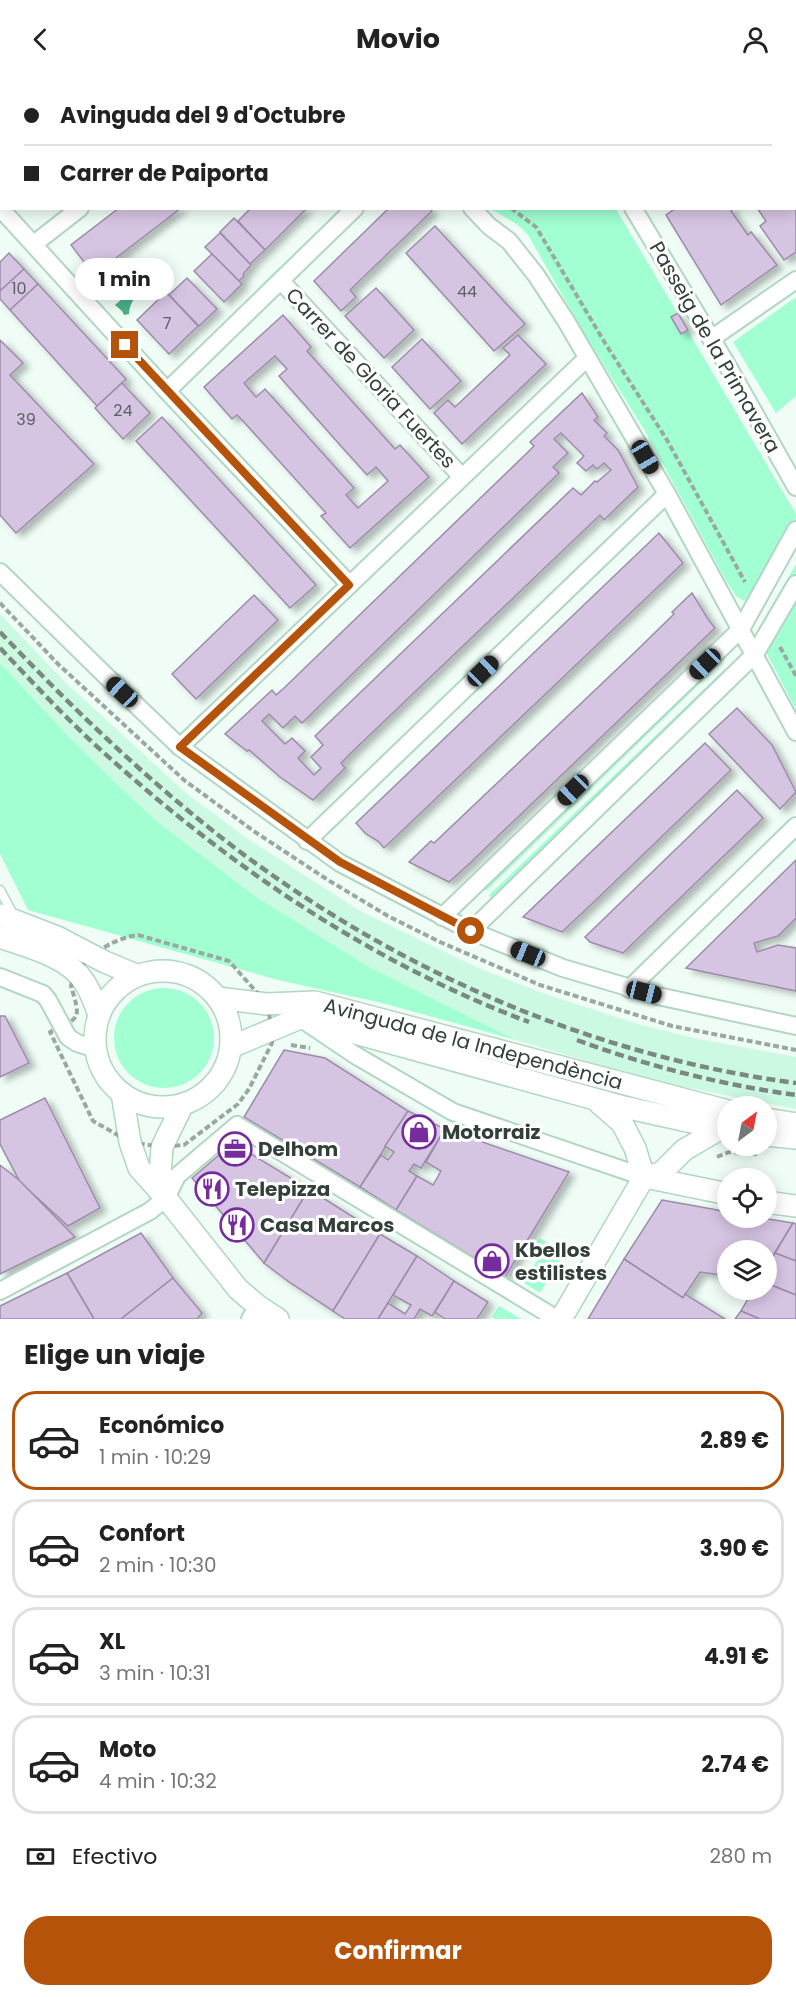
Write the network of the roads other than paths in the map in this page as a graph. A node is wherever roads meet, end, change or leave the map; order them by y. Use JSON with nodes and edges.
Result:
{"nodes":[{"id":1,"x":2,"y":210,"type":"edge"},
{"id":2,"x":77,"y":210,"type":"edge"},
{"id":3,"x":353,"y":210,"type":"edge"},
{"id":4,"x":474,"y":210,"type":"edge"},
{"id":5,"x":636,"y":210,"type":"edge"},
{"id":6,"x":34,"y":244,"type":"junction"},
{"id":7,"x":796,"y":280,"type":"edge"},
{"id":8,"x":281,"y":281,"type":"junction"},
{"id":9,"x":711,"y":339,"type":"junction"},
{"id":10,"x":587,"y":358,"type":"junction"},
{"id":11,"x":166,"y":392,"type":"junction"},
{"id":12,"x":461,"y":476,"type":"junction"},
{"id":13,"x":796,"y":487,"type":"edge"},
{"id":14,"x":667,"y":494,"type":"junction"},
{"id":15,"x":796,"y":530,"type":"edge"},
{"id":16,"x":0,"y":572,"type":"edge"},
{"id":17,"x":349,"y":585,"type":"junction"},
{"id":18,"x":796,"y":585,"type":"edge"},
{"id":19,"x":741,"y":629,"type":"junction"},
{"id":20,"x":755,"y":654,"type":"junction"},
{"id":21,"x":796,"y":732,"type":"edge"},
{"id":22,"x":180,"y":747,"type":"junction"},
{"id":23,"x":796,"y":826,"type":"edge"},
{"id":24,"x":307,"y":840,"type":"junction"},
{"id":25,"x":0,"y":890,"type":"edge"},
{"id":26,"x":442,"y":917,"type":"junction"},
{"id":27,"x":8,"y":918,"type":"edge"},
{"id":28,"x":471,"y":931,"type":"junction"},
{"id":29,"x":0,"y":937,"type":"edge"},
{"id":30,"x":136,"y":975,"type":"junction"},
{"id":31,"x":0,"y":977,"type":"edge"},
{"id":32,"x":629,"y":989,"type":"junction"},
{"id":33,"x":218,"y":998,"type":"junction"},
{"id":34,"x":99,"y":1016,"type":"junction"},
{"id":35,"x":300,"y":1018,"type":"junction"},
{"id":36,"x":796,"y":1026,"type":"edge"},
{"id":37,"x":231,"y":1047,"type":"junction"},
{"id":38,"x":96,"y":1049,"type":"junction"},
{"id":39,"x":122,"y":1093,"type":"junction"},
{"id":40,"x":594,"y":1099,"type":"junction"},
{"id":41,"x":183,"y":1104,"type":"junction"},
{"id":42,"x":717,"y":1121,"type":"edge"},
{"id":43,"x":777,"y":1121,"type":"edge"},
{"id":44,"x":717,"y":1122,"type":"edge"},
{"id":45,"x":796,"y":1124,"type":"edge"},
{"id":46,"x":717,"y":1128,"type":"edge"},
{"id":47,"x":777,"y":1136,"type":"edge"},
{"id":48,"x":796,"y":1138,"type":"edge"},
{"id":49,"x":644,"y":1177,"type":"junction"},
{"id":50,"x":717,"y":1192,"type":"edge"},
{"id":51,"x":162,"y":1194,"type":"junction"},
{"id":52,"x":777,"y":1203,"type":"edge"},
{"id":53,"x":796,"y":1206,"type":"edge"},
{"id":54,"x":0,"y":1291,"type":"edge"},
{"id":55,"x":254,"y":1313,"type":"edge"},
{"id":56,"x":278,"y":1319,"type":"edge"},
{"id":57,"x":559,"y":1319,"type":"edge"}],
"edges":[{"from":1,"to":6,"type":"street"},
{"from":2,"to":6,"type":"street"},
{"from":3,"to":8,"type":"street"},
{"from":4,"to":10,"type":"street"},
{"from":5,"to":9,"type":"street","name":"Passeig de la Primavera"},
{"from":6,"to":11,"type":"street"},
{"from":7,"to":9,"type":"street"},
{"from":8,"to":11,"type":"street"},
{"from":8,"to":12,"type":"street","name":"Carrer de Gloria Fuertes"},
{"from":9,"to":13,"type":"street","name":"Passeig de la Primavera"},
{"from":10,"to":12,"type":"street"},
{"from":10,"to":14,"type":"street"},
{"from":11,"to":17,"type":"street"},
{"from":12,"to":17,"type":"street"},
{"from":14,"to":19,"type":"street"},
{"from":14,"to":24,"type":"street"},
{"from":15,"to":19,"type":"street"},
{"from":16,"to":22,"type":"street"},
{"from":17,"to":22,"type":"street"},
{"from":18,"to":20,"type":"street"},
{"from":19,"to":20,"type":"street"},
{"from":19,"to":26,"type":"street"},
{"from":20,"to":21,"type":"street"},
{"from":20,"to":28,"type":"street"},
{"from":22,"to":24,"type":"street"},
{"from":23,"to":32,"type":"street"},
{"from":24,"to":26,"type":"street"},
{"from":25,"to":27,"type":"lane"},
{"from":26,"to":28,"type":"street"},
{"from":27,"to":30,"type":"street"},
{"from":28,"to":32,"type":"street"},
{"from":29,"to":34,"type":"street"},
{"from":30,"to":33,"type":"street"},
{"from":30,"to":34,"type":"street"},
{"from":31,"to":38,"type":"street"},
{"from":32,"to":36,"type":"street"},
{"from":33,"to":37,"type":"street"},
{"from":33,"to":42,"type":"street","name":"Avinguda de la Independència"},
{"from":34,"to":38,"type":"street"},
{"from":35,"to":37,"type":"street","name":"Avinguda de la Independència"},
{"from":35,"to":40,"type":"street","name":"Avinguda de la Independència"},
{"from":35,"to":49,"type":"street","name":"Avinguda de la Independència"},
{"from":37,"to":41,"type":"street"},
{"from":38,"to":39,"type":"street"},
{"from":39,"to":41,"type":"street"},
{"from":39,"to":51,"type":"street"},
{"from":40,"to":44,"type":"street","name":"Avinguda de la Independència"},
{"from":40,"to":49,"type":"street"},
{"from":41,"to":51,"type":"street"},
{"from":43,"to":45,"type":"street"},
{"from":46,"to":49,"type":"street"},
{"from":47,"to":48,"type":"street"},
{"from":49,"to":50,"type":"street","name":"Avinguda de la Independència"},
{"from":49,"to":57,"type":"street"},
{"from":51,"to":54,"type":"street"},
{"from":51,"to":55,"type":"street"},
{"from":51,"to":57,"type":"street"},
{"from":52,"to":53,"type":"street"},
{"from":55,"to":56,"type":"street"}]}
